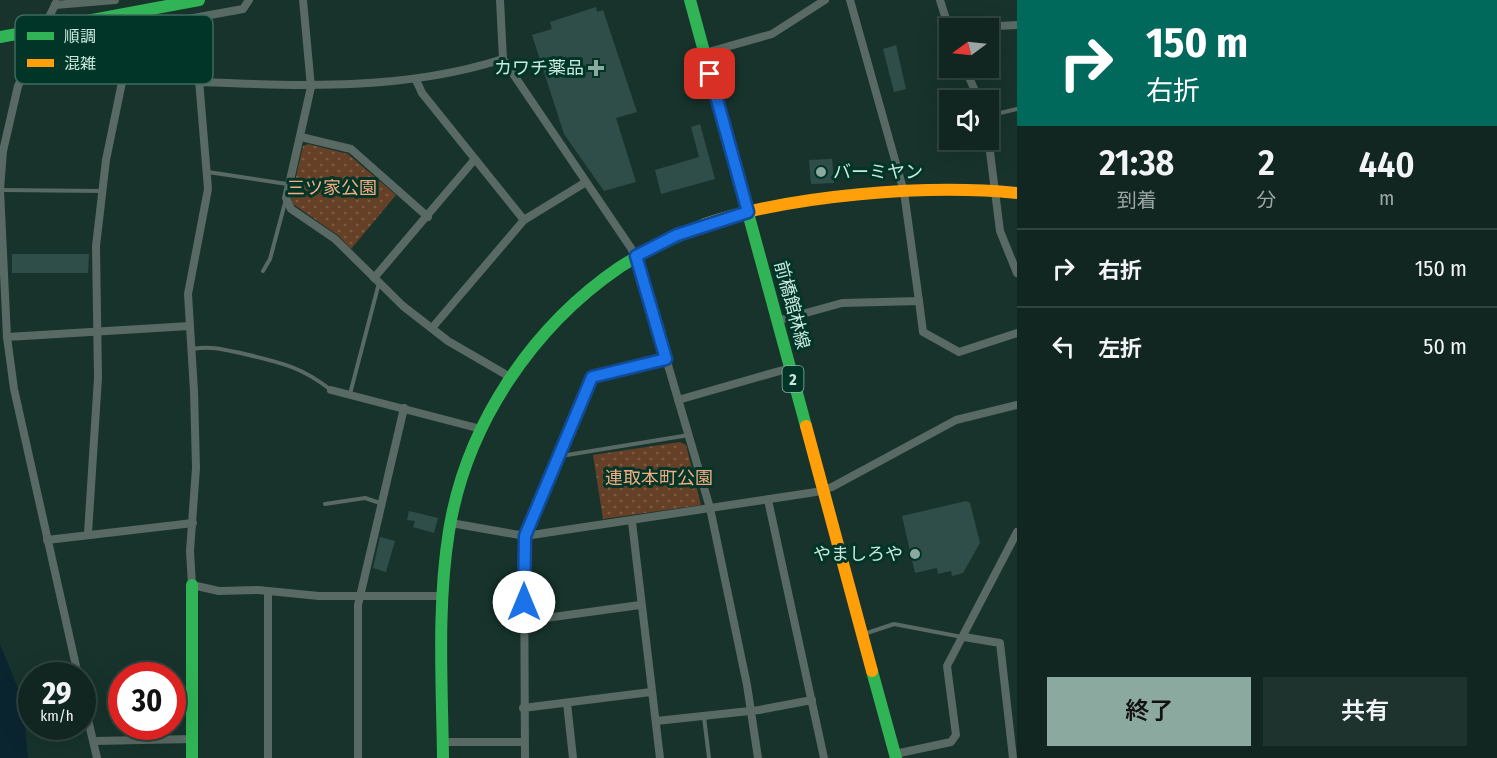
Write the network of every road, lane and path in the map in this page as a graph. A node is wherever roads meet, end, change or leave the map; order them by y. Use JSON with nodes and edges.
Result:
{"nodes":[{"id":1,"x":115,"y":0,"type":"edge"},
{"id":2,"x":199,"y":0,"type":"edge"},
{"id":3,"x":249,"y":0,"type":"edge"},
{"id":4,"x":303,"y":0,"type":"edge"},
{"id":5,"x":500,"y":0,"type":"edge"},
{"id":6,"x":690,"y":0,"type":"edge"},
{"id":7,"x":825,"y":0,"type":"edge"},
{"id":8,"x":850,"y":0,"type":"edge"},
{"id":9,"x":940,"y":0,"type":"edge"},
{"id":10,"x":56,"y":3,"type":"edge"},
{"id":11,"x":119,"y":15,"type":"edge"},
{"id":12,"x":213,"y":15,"type":"edge"},
{"id":13,"x":946,"y":18,"type":"edge"},
{"id":14,"x":1017,"y":25,"type":"edge"},
{"id":15,"x":999,"y":26,"type":"edge"},
{"id":16,"x":705,"y":53,"type":"junction"},
{"id":17,"x":503,"y":59,"type":"junction"},
{"id":18,"x":416,"y":80,"type":"junction"},
{"id":19,"x":213,"y":83,"type":"edge"},
{"id":20,"x":19,"y":84,"type":"edge"},
{"id":21,"x":122,"y":84,"type":"edge"},
{"id":22,"x":198,"y":84,"type":"edge"},
{"id":23,"x":311,"y":87,"type":"junction"},
{"id":24,"x":1017,"y":109,"type":"edge"},
{"id":25,"x":999,"y":113,"type":"edge"},
{"id":26,"x":300,"y":138,"type":"junction"},
{"id":27,"x":990,"y":150,"type":"edge"},
{"id":28,"x":475,"y":159,"type":"junction"},
{"id":29,"x":208,"y":172,"type":"junction"},
{"id":30,"x":586,"y":182,"type":"junction"},
{"id":31,"x":290,"y":184,"type":"junction"},
{"id":32,"x":0,"y":190,"type":"edge"},
{"id":33,"x":996,"y":190,"type":"junction"},
{"id":34,"x":101,"y":191,"type":"junction"},
{"id":35,"x":904,"y":192,"type":"junction"},
{"id":36,"x":1017,"y":193,"type":"edge"},
{"id":37,"x":286,"y":198,"type":"junction"},
{"id":38,"x":748,"y":212,"type":"junction"},
{"id":39,"x":428,"y":217,"type":"junction"},
{"id":40,"x":524,"y":220,"type":"junction"},
{"id":41,"x":636,"y":256,"type":"junction"},
{"id":42,"x":263,"y":271,"type":"dead end"},
{"id":43,"x":1017,"y":273,"type":"edge"},
{"id":44,"x":376,"y":281,"type":"junction"},
{"id":45,"x":919,"y":301,"type":"junction"},
{"id":46,"x":777,"y":321,"type":"junction"},
{"id":47,"x":190,"y":326,"type":"junction"},
{"id":48,"x":432,"y":328,"type":"junction"},
{"id":49,"x":96,"y":331,"type":"junction"},
{"id":50,"x":1017,"y":333,"type":"edge"},
{"id":51,"x":7,"y":337,"type":"junction"},
{"id":52,"x":192,"y":349,"type":"junction"},
{"id":53,"x":666,"y":359,"type":"junction"},
{"id":54,"x":790,"y":368,"type":"junction"},
{"id":55,"x":510,"y":377,"type":"junction"},
{"id":56,"x":331,"y":390,"type":"joint"},
{"id":57,"x":350,"y":395,"type":"junction"},
{"id":58,"x":678,"y":400,"type":"junction"},
{"id":59,"x":1017,"y":405,"type":"edge"},
{"id":60,"x":404,"y":408,"type":"junction"},
{"id":61,"x":481,"y":429,"type":"junction"},
{"id":62,"x":688,"y":435,"type":"junction"},
{"id":63,"x":560,"y":453,"type":"junction"},
{"id":64,"x":823,"y":490,"type":"junction"},
{"id":65,"x":768,"y":500,"type":"junction"},
{"id":66,"x":381,"y":503,"type":"junction"},
{"id":67,"x":325,"y":504,"type":"dead end"},
{"id":68,"x":710,"y":508,"type":"junction"},
{"id":69,"x":632,"y":522,"type":"junction"},
{"id":70,"x":193,"y":523,"type":"junction"},
{"id":71,"x":451,"y":523,"type":"junction"},
{"id":72,"x":1017,"y":532,"type":"edge"},
{"id":73,"x":88,"y":533,"type":"junction"},
{"id":74,"x":525,"y":536,"type":"junction"},
{"id":75,"x":47,"y":540,"type":"junction"},
{"id":76,"x":1013,"y":550,"type":"edge"},
{"id":77,"x":192,"y":585,"type":"junction"},
{"id":78,"x":268,"y":591,"type":"junction"},
{"id":79,"x":443,"y":596,"type":"junction"},
{"id":80,"x":359,"y":597,"type":"junction"},
{"id":81,"x":640,"y":605,"type":"junction"},
{"id":82,"x":524,"y":621,"type":"junction"},
{"id":83,"x":864,"y":634,"type":"junction"},
{"id":84,"x":964,"y":637,"type":"junction"},
{"id":85,"x":75,"y":662,"type":"edge"},
{"id":86,"x":651,"y":692,"type":"junction"},
{"id":87,"x":812,"y":700,"type":"junction"},
{"id":88,"x":567,"y":703,"type":"junction"},
{"id":89,"x":524,"y":708,"type":"junction"},
{"id":90,"x":751,"y":711,"type":"junction"},
{"id":91,"x":704,"y":716,"type":"junction"},
{"id":92,"x":656,"y":721,"type":"junction"},
{"id":93,"x":193,"y":739,"type":"junction"},
{"id":94,"x":1015,"y":739,"type":"edge"},
{"id":95,"x":94,"y":741,"type":"joint"},
{"id":96,"x":443,"y":742,"type":"junction"},
{"id":97,"x":523,"y":742,"type":"junction"},
{"id":98,"x":895,"y":756,"type":"edge"},
{"id":99,"x":97,"y":758,"type":"edge"},
{"id":100,"x":192,"y":758,"type":"edge"},
{"id":101,"x":268,"y":758,"type":"edge"},
{"id":102,"x":358,"y":758,"type":"edge"},
{"id":103,"x":443,"y":758,"type":"edge"},
{"id":104,"x":525,"y":758,"type":"edge"},
{"id":105,"x":573,"y":758,"type":"edge"},
{"id":106,"x":660,"y":758,"type":"edge"},
{"id":107,"x":709,"y":758,"type":"edge"},
{"id":108,"x":758,"y":758,"type":"edge"},
{"id":109,"x":824,"y":758,"type":"edge"},
{"id":110,"x":1014,"y":758,"type":"edge"}],
"edges":[{"from":1,"to":10,"type":"street"},
{"from":2,"to":11,"type":"street"},
{"from":3,"to":12,"type":"street"},
{"from":4,"to":23,"type":"street"},
{"from":5,"to":17,"type":"street"},
{"from":6,"to":16,"type":"street","name":"前橋館林線","number":"2"},
{"from":7,"to":16,"type":"street"},
{"from":8,"to":35,"type":"street"},
{"from":9,"to":13,"type":"street"},
{"from":14,"to":15,"type":"street"},
{"from":16,"to":38,"type":"street","name":"前橋館林線","number":"2"},
{"from":17,"to":18,"type":"street"},
{"from":17,"to":30,"type":"street"},
{"from":18,"to":23,"type":"street"},
{"from":18,"to":28,"type":"street"},
{"from":19,"to":23,"type":"street"},
{"from":20,"to":32,"type":"street"},
{"from":21,"to":34,"type":"street"},
{"from":22,"to":29,"type":"street"},
{"from":23,"to":26,"type":"street"},
{"from":24,"to":25,"type":"lane"},
{"from":26,"to":31,"type":"street"},
{"from":26,"to":39,"type":"street"},
{"from":27,"to":33,"type":"street"},
{"from":28,"to":39,"type":"street"},
{"from":28,"to":40,"type":"street"},
{"from":29,"to":31,"type":"lane"},
{"from":29,"to":47,"type":"street"},
{"from":30,"to":40,"type":"street"},
{"from":30,"to":41,"type":"street"},
{"from":31,"to":37,"type":"street"},
{"from":32,"to":34,"type":"lane"},
{"from":32,"to":51,"type":"street"},
{"from":33,"to":35,"type":"street"},
{"from":33,"to":36,"type":"street"},
{"from":33,"to":43,"type":"street"},
{"from":34,"to":49,"type":"street"},
{"from":35,"to":38,"type":"street"},
{"from":35,"to":45,"type":"street"},
{"from":37,"to":42,"type":"lane"},
{"from":37,"to":44,"type":"street"},
{"from":38,"to":41,"type":"street"},
{"from":38,"to":46,"type":"street","name":"前橋館林線","number":"2"},
{"from":39,"to":44,"type":"street"},
{"from":40,"to":48,"type":"street"},
{"from":41,"to":53,"type":"street"},
{"from":41,"to":55,"type":"street"},
{"from":44,"to":48,"type":"street"},
{"from":44,"to":57,"type":"lane"},
{"from":45,"to":46,"type":"street"},
{"from":45,"to":50,"type":"street"},
{"from":46,"to":54,"type":"street","name":"前橋館林線","number":"2"},
{"from":47,"to":49,"type":"street"},
{"from":47,"to":52,"type":"street"},
{"from":48,"to":55,"type":"street"},
{"from":49,"to":51,"type":"street"},
{"from":49,"to":73,"type":"street"},
{"from":51,"to":75,"type":"street"},
{"from":52,"to":56,"type":"lane"},
{"from":52,"to":70,"type":"street"},
{"from":53,"to":58,"type":"street"},
{"from":53,"to":63,"type":"street"},
{"from":54,"to":58,"type":"street"},
{"from":54,"to":64,"type":"street","name":"前橋館林線","number":"2"},
{"from":55,"to":61,"type":"street"},
{"from":56,"to":57,"type":"street"},
{"from":57,"to":60,"type":"street"},
{"from":58,"to":62,"type":"street"},
{"from":59,"to":64,"type":"street"},
{"from":60,"to":61,"type":"street"},
{"from":60,"to":66,"type":"street"},
{"from":61,"to":71,"type":"street"},
{"from":62,"to":63,"type":"lane"},
{"from":62,"to":68,"type":"street"},
{"from":63,"to":74,"type":"street"},
{"from":64,"to":65,"type":"street"},
{"from":64,"to":83,"type":"street","name":"前橋館林線","number":"2"},
{"from":65,"to":68,"type":"street"},
{"from":65,"to":87,"type":"street"},
{"from":66,"to":67,"type":"lane"},
{"from":66,"to":80,"type":"street"},
{"from":68,"to":69,"type":"street"},
{"from":68,"to":90,"type":"street"},
{"from":69,"to":74,"type":"street"},
{"from":69,"to":81,"type":"street"},
{"from":70,"to":73,"type":"street"},
{"from":70,"to":77,"type":"street"},
{"from":71,"to":74,"type":"street"},
{"from":71,"to":79,"type":"street"},
{"from":72,"to":76,"type":"street"},
{"from":73,"to":75,"type":"street"},
{"from":74,"to":82,"type":"street"},
{"from":75,"to":85,"type":"street"},
{"from":76,"to":84,"type":"street"},
{"from":77,"to":78,"type":"street"},
{"from":77,"to":93,"type":"street"},
{"from":78,"to":80,"type":"street"},
{"from":78,"to":101,"type":"street"},
{"from":79,"to":80,"type":"street"},
{"from":79,"to":96,"type":"street"},
{"from":80,"to":102,"type":"street"},
{"from":81,"to":82,"type":"street"},
{"from":81,"to":86,"type":"street"},
{"from":82,"to":89,"type":"street"},
{"from":83,"to":84,"type":"lane"},
{"from":83,"to":98,"type":"street","name":"前橋館林線","number":"2"},
{"from":84,"to":94,"type":"street"},
{"from":84,"to":98,"type":"street"},
{"from":86,"to":88,"type":"street"},
{"from":86,"to":92,"type":"street"},
{"from":87,"to":90,"type":"street"},
{"from":87,"to":109,"type":"street"},
{"from":88,"to":89,"type":"street"},
{"from":88,"to":105,"type":"street"},
{"from":89,"to":97,"type":"street"},
{"from":90,"to":91,"type":"street"},
{"from":90,"to":108,"type":"street"},
{"from":91,"to":92,"type":"street"},
{"from":91,"to":107,"type":"lane"},
{"from":92,"to":106,"type":"street"},
{"from":93,"to":95,"type":"street"},
{"from":93,"to":100,"type":"street"},
{"from":94,"to":110,"type":"street"},
{"from":95,"to":99,"type":"street"},
{"from":96,"to":97,"type":"street"},
{"from":96,"to":103,"type":"street"},
{"from":97,"to":104,"type":"street"}]}
